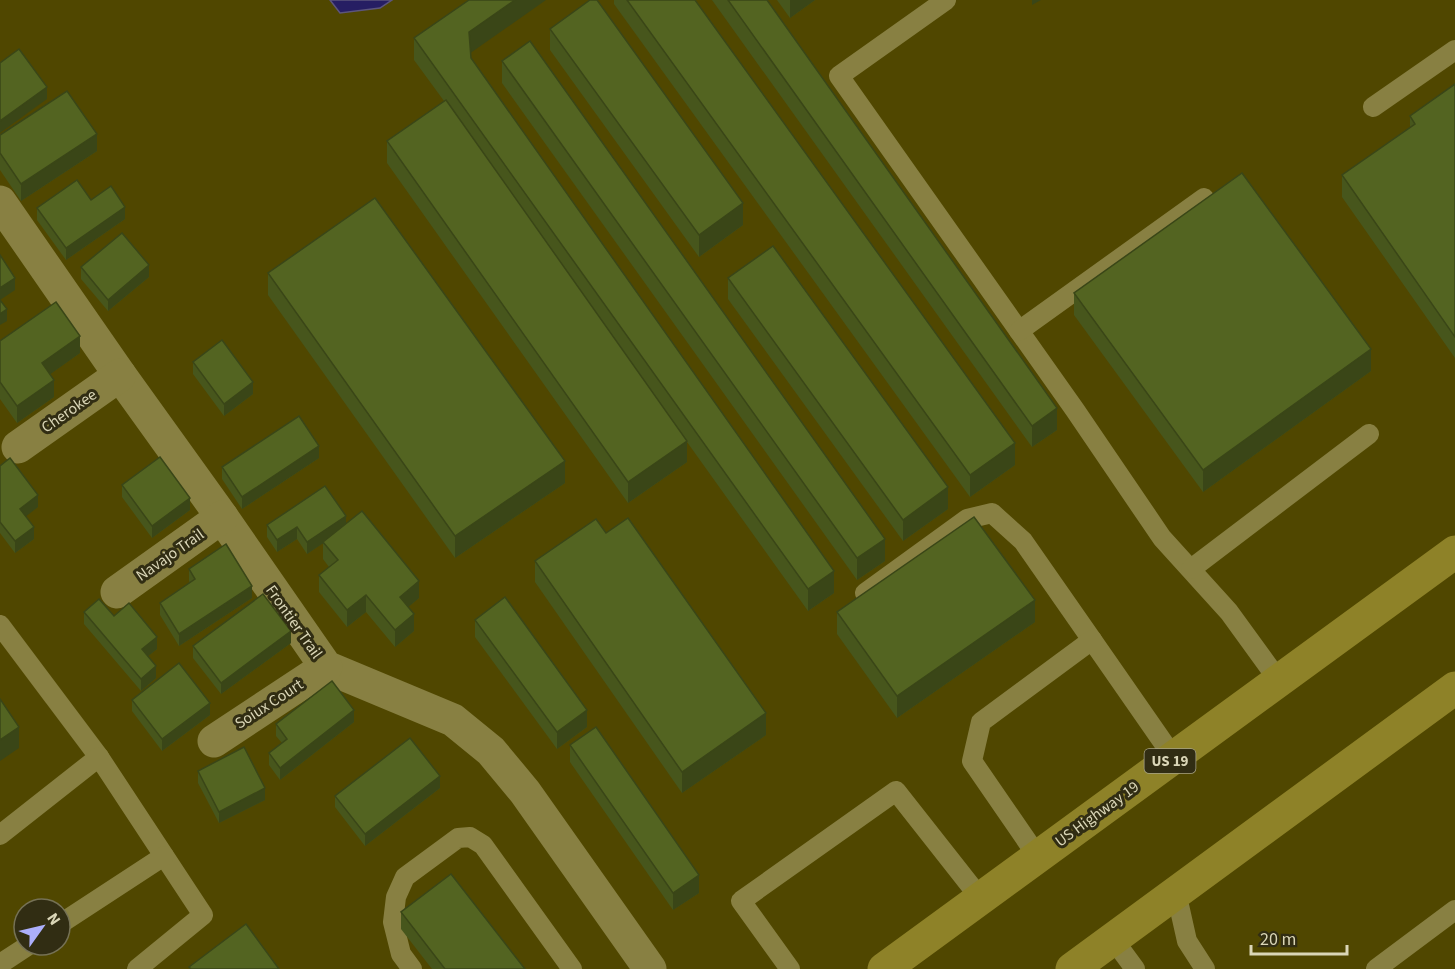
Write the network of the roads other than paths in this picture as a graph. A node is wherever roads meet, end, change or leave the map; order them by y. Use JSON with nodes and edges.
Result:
{"nodes":[{"id":1,"x":946,"y":0,"type":"edge"},
{"id":2,"x":1455,"y":50,"type":"edge"},
{"id":3,"x":1373,"y":107,"type":"dead end"},
{"id":4,"x":1204,"y":198,"type":"edge"},
{"id":5,"x":0,"y":202,"type":"edge"},
{"id":6,"x":1019,"y":331,"type":"junction"},
{"id":7,"x":120,"y":375,"type":"junction"},
{"id":8,"x":1369,"y":434,"type":"dead end"},
{"id":9,"x":18,"y":447,"type":"dead end"},
{"id":10,"x":222,"y":517,"type":"junction"},
{"id":11,"x":1455,"y":552,"type":"edge"},
{"id":12,"x":1191,"y":569,"type":"junction"},
{"id":13,"x":117,"y":592,"type":"dead end"},
{"id":14,"x":854,"y":602,"type":"edge"},
{"id":15,"x":0,"y":625,"type":"edge"},
{"id":16,"x":1092,"y":640,"type":"junction"},
{"id":17,"x":326,"y":667,"type":"junction"},
{"id":18,"x":1279,"y":681,"type":"junction"},
{"id":19,"x":1455,"y":688,"type":"edge"},
{"id":20,"x":214,"y":741,"type":"dead end"},
{"id":21,"x":99,"y":757,"type":"junction"},
{"id":22,"x":1174,"y":758,"type":"junction"},
{"id":23,"x":0,"y":835,"type":"edge"},
{"id":24,"x":164,"y":856,"type":"junction"},
{"id":25,"x":1038,"y":857,"type":"junction"},
{"id":26,"x":1176,"y":892,"type":"junction"},
{"id":27,"x":981,"y":899,"type":"junction"},
{"id":28,"x":1455,"y":910,"type":"edge"},
{"id":29,"x":72,"y":916,"type":"edge"},
{"id":30,"x":1113,"y":939,"type":"junction"},
{"id":31,"x":137,"y":969,"type":"edge"},
{"id":32,"x":412,"y":969,"type":"edge"},
{"id":33,"x":572,"y":969,"type":"edge"},
{"id":34,"x":650,"y":969,"type":"edge"},
{"id":35,"x":790,"y":969,"type":"edge"},
{"id":36,"x":884,"y":969,"type":"edge"},
{"id":37,"x":1072,"y":969,"type":"edge"},
{"id":38,"x":1135,"y":969,"type":"edge"},
{"id":39,"x":1205,"y":969,"type":"edge"},
{"id":40,"x":1376,"y":969,"type":"edge"}],
"edges":[{"from":1,"to":6,"type":"lane"},
{"from":2,"to":3,"type":"lane"},
{"from":4,"to":6,"type":"lane"},
{"from":5,"to":7,"type":"street","name":"Frontier Trail"},
{"from":6,"to":12,"type":"lane"},
{"from":7,"to":9,"type":"street","name":"Cherokee"},
{"from":7,"to":10,"type":"street","name":"Frontier Trail"},
{"from":8,"to":12,"type":"lane"},
{"from":10,"to":13,"type":"street","name":"Navajo Trail"},
{"from":10,"to":17,"type":"street","name":"Frontier Trail"},
{"from":11,"to":18,"type":"highway","name":"US Highway 19","number":"US 19"},
{"from":12,"to":18,"type":"lane"},
{"from":14,"to":16,"type":"lane"},
{"from":15,"to":21,"type":"lane"},
{"from":16,"to":22,"type":"lane"},
{"from":16,"to":25,"type":"lane"},
{"from":17,"to":20,"type":"street","name":"Soiux Court"},
{"from":17,"to":34,"type":"street","name":"Frontier Trail"},
{"from":18,"to":22,"type":"highway","name":"US Highway 19","number":"US 19"},
{"from":19,"to":26,"type":"highway"},
{"from":21,"to":23,"type":"lane"},
{"from":21,"to":24,"type":"lane"},
{"from":22,"to":25,"type":"highway","name":"US Highway 19","number":"US 19"},
{"from":24,"to":29,"type":"lane"},
{"from":24,"to":31,"type":"lane"},
{"from":25,"to":27,"type":"highway","name":"US Highway 19","number":"US 19"},
{"from":26,"to":30,"type":"highway"},
{"from":26,"to":39,"type":"lane"},
{"from":27,"to":35,"type":"lane"},
{"from":27,"to":36,"type":"highway","name":"US Highway 19","number":"US 19"},
{"from":28,"to":40,"type":"lane"},
{"from":30,"to":37,"type":"highway"},
{"from":30,"to":38,"type":"lane"},
{"from":32,"to":33,"type":"lane"}]}
